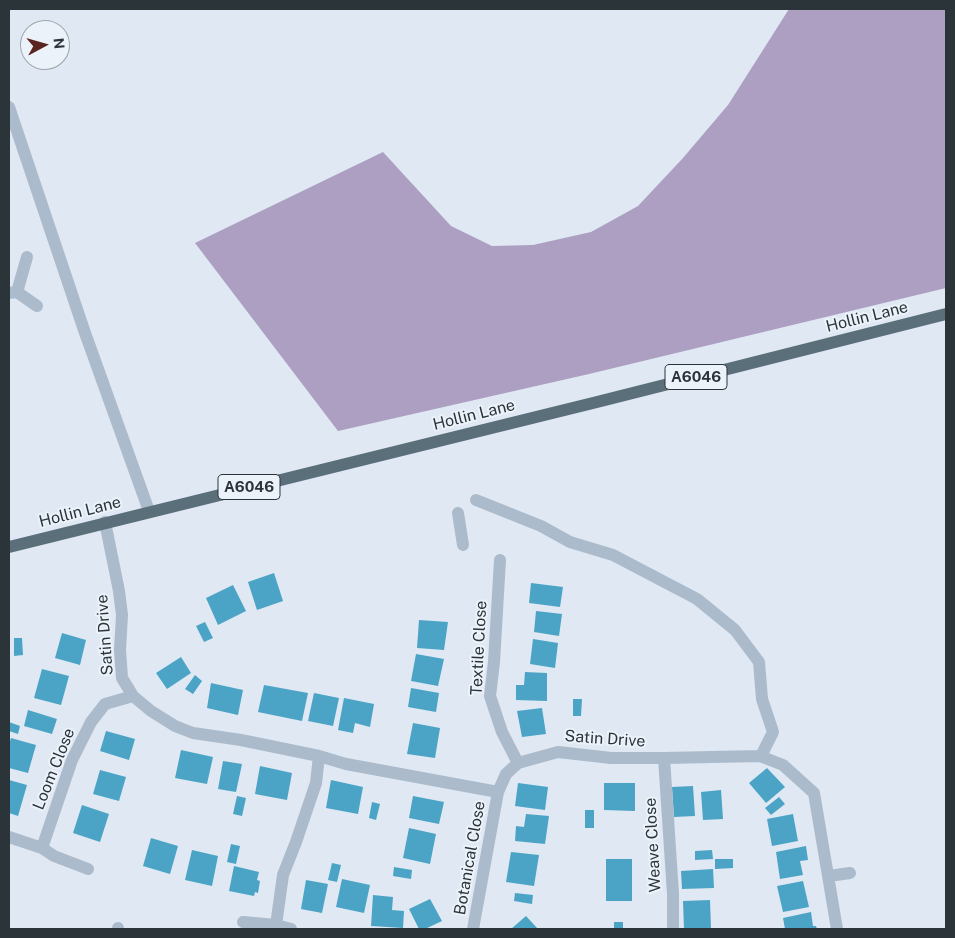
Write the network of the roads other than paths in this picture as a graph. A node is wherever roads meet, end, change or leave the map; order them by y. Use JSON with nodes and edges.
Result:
{"nodes":[{"id":1,"x":9,"y":107,"type":"edge"},
{"id":2,"x":27,"y":257,"type":"dead end"},
{"id":3,"x":13,"y":293,"type":"edge"},
{"id":4,"x":37,"y":306,"type":"dead end"},
{"id":5,"x":946,"y":314,"type":"edge"},
{"id":6,"x":476,"y":500,"type":"dead end"},
{"id":7,"x":149,"y":511,"type":"junction"},
{"id":8,"x":458,"y":513,"type":"dead end"},
{"id":9,"x":105,"y":522,"type":"junction"},
{"id":10,"x":463,"y":544,"type":"dead end"},
{"id":11,"x":9,"y":547,"type":"edge"},
{"id":12,"x":500,"y":560,"type":"dead end"},
{"id":13,"x":133,"y":696,"type":"junction"},
{"id":14,"x":319,"y":756,"type":"junction"},
{"id":15,"x":761,"y":756,"type":"junction"},
{"id":16,"x":664,"y":758,"type":"junction"},
{"id":17,"x":518,"y":763,"type":"junction"},
{"id":18,"x":498,"y":792,"type":"junction"},
{"id":19,"x":9,"y":837,"type":"edge"},
{"id":20,"x":42,"y":848,"type":"junction"},
{"id":21,"x":88,"y":869,"type":"dead end"},
{"id":22,"x":850,"y":873,"type":"dead end"},
{"id":23,"x":829,"y":876,"type":"junction"},
{"id":24,"x":244,"y":922,"type":"dead end"},
{"id":25,"x":276,"y":925,"type":"junction"},
{"id":26,"x":290,"y":929,"type":"edge"},
{"id":27,"x":473,"y":929,"type":"edge"},
{"id":28,"x":673,"y":929,"type":"edge"},
{"id":29,"x":836,"y":929,"type":"edge"}],
"edges":[{"from":1,"to":7,"type":"street"},
{"from":2,"to":3,"type":"street"},
{"from":3,"to":4,"type":"street"},
{"from":5,"to":7,"type":"main road","name":"Hollin Lane","number":"A6046"},
{"from":6,"to":15,"type":"street"},
{"from":7,"to":9,"type":"main road","name":"Hollin Lane","number":"A6046"},
{"from":8,"to":10,"type":"street"},
{"from":9,"to":11,"type":"main road","name":"Hollin Lane","number":"A6046"},
{"from":9,"to":13,"type":"street","name":"Satin Drive"},
{"from":12,"to":17,"type":"street","name":"Textile Close"},
{"from":13,"to":14,"type":"street","name":"Satin Drive"},
{"from":13,"to":20,"type":"street","name":"Loom Close"},
{"from":14,"to":18,"type":"street","name":"Satin Drive"},
{"from":14,"to":25,"type":"street"},
{"from":15,"to":16,"type":"street","name":"Satin Drive"},
{"from":15,"to":23,"type":"street","name":"Satin Drive"},
{"from":16,"to":17,"type":"street","name":"Satin Drive"},
{"from":16,"to":28,"type":"street","name":"Weave Close"},
{"from":17,"to":18,"type":"street"},
{"from":18,"to":27,"type":"street","name":"Botanical Close"},
{"from":19,"to":20,"type":"street"},
{"from":20,"to":21,"type":"street"},
{"from":22,"to":23,"type":"street"},
{"from":23,"to":29,"type":"street","name":"Satin Drive"},
{"from":24,"to":25,"type":"street"},
{"from":25,"to":26,"type":"street"}]}
